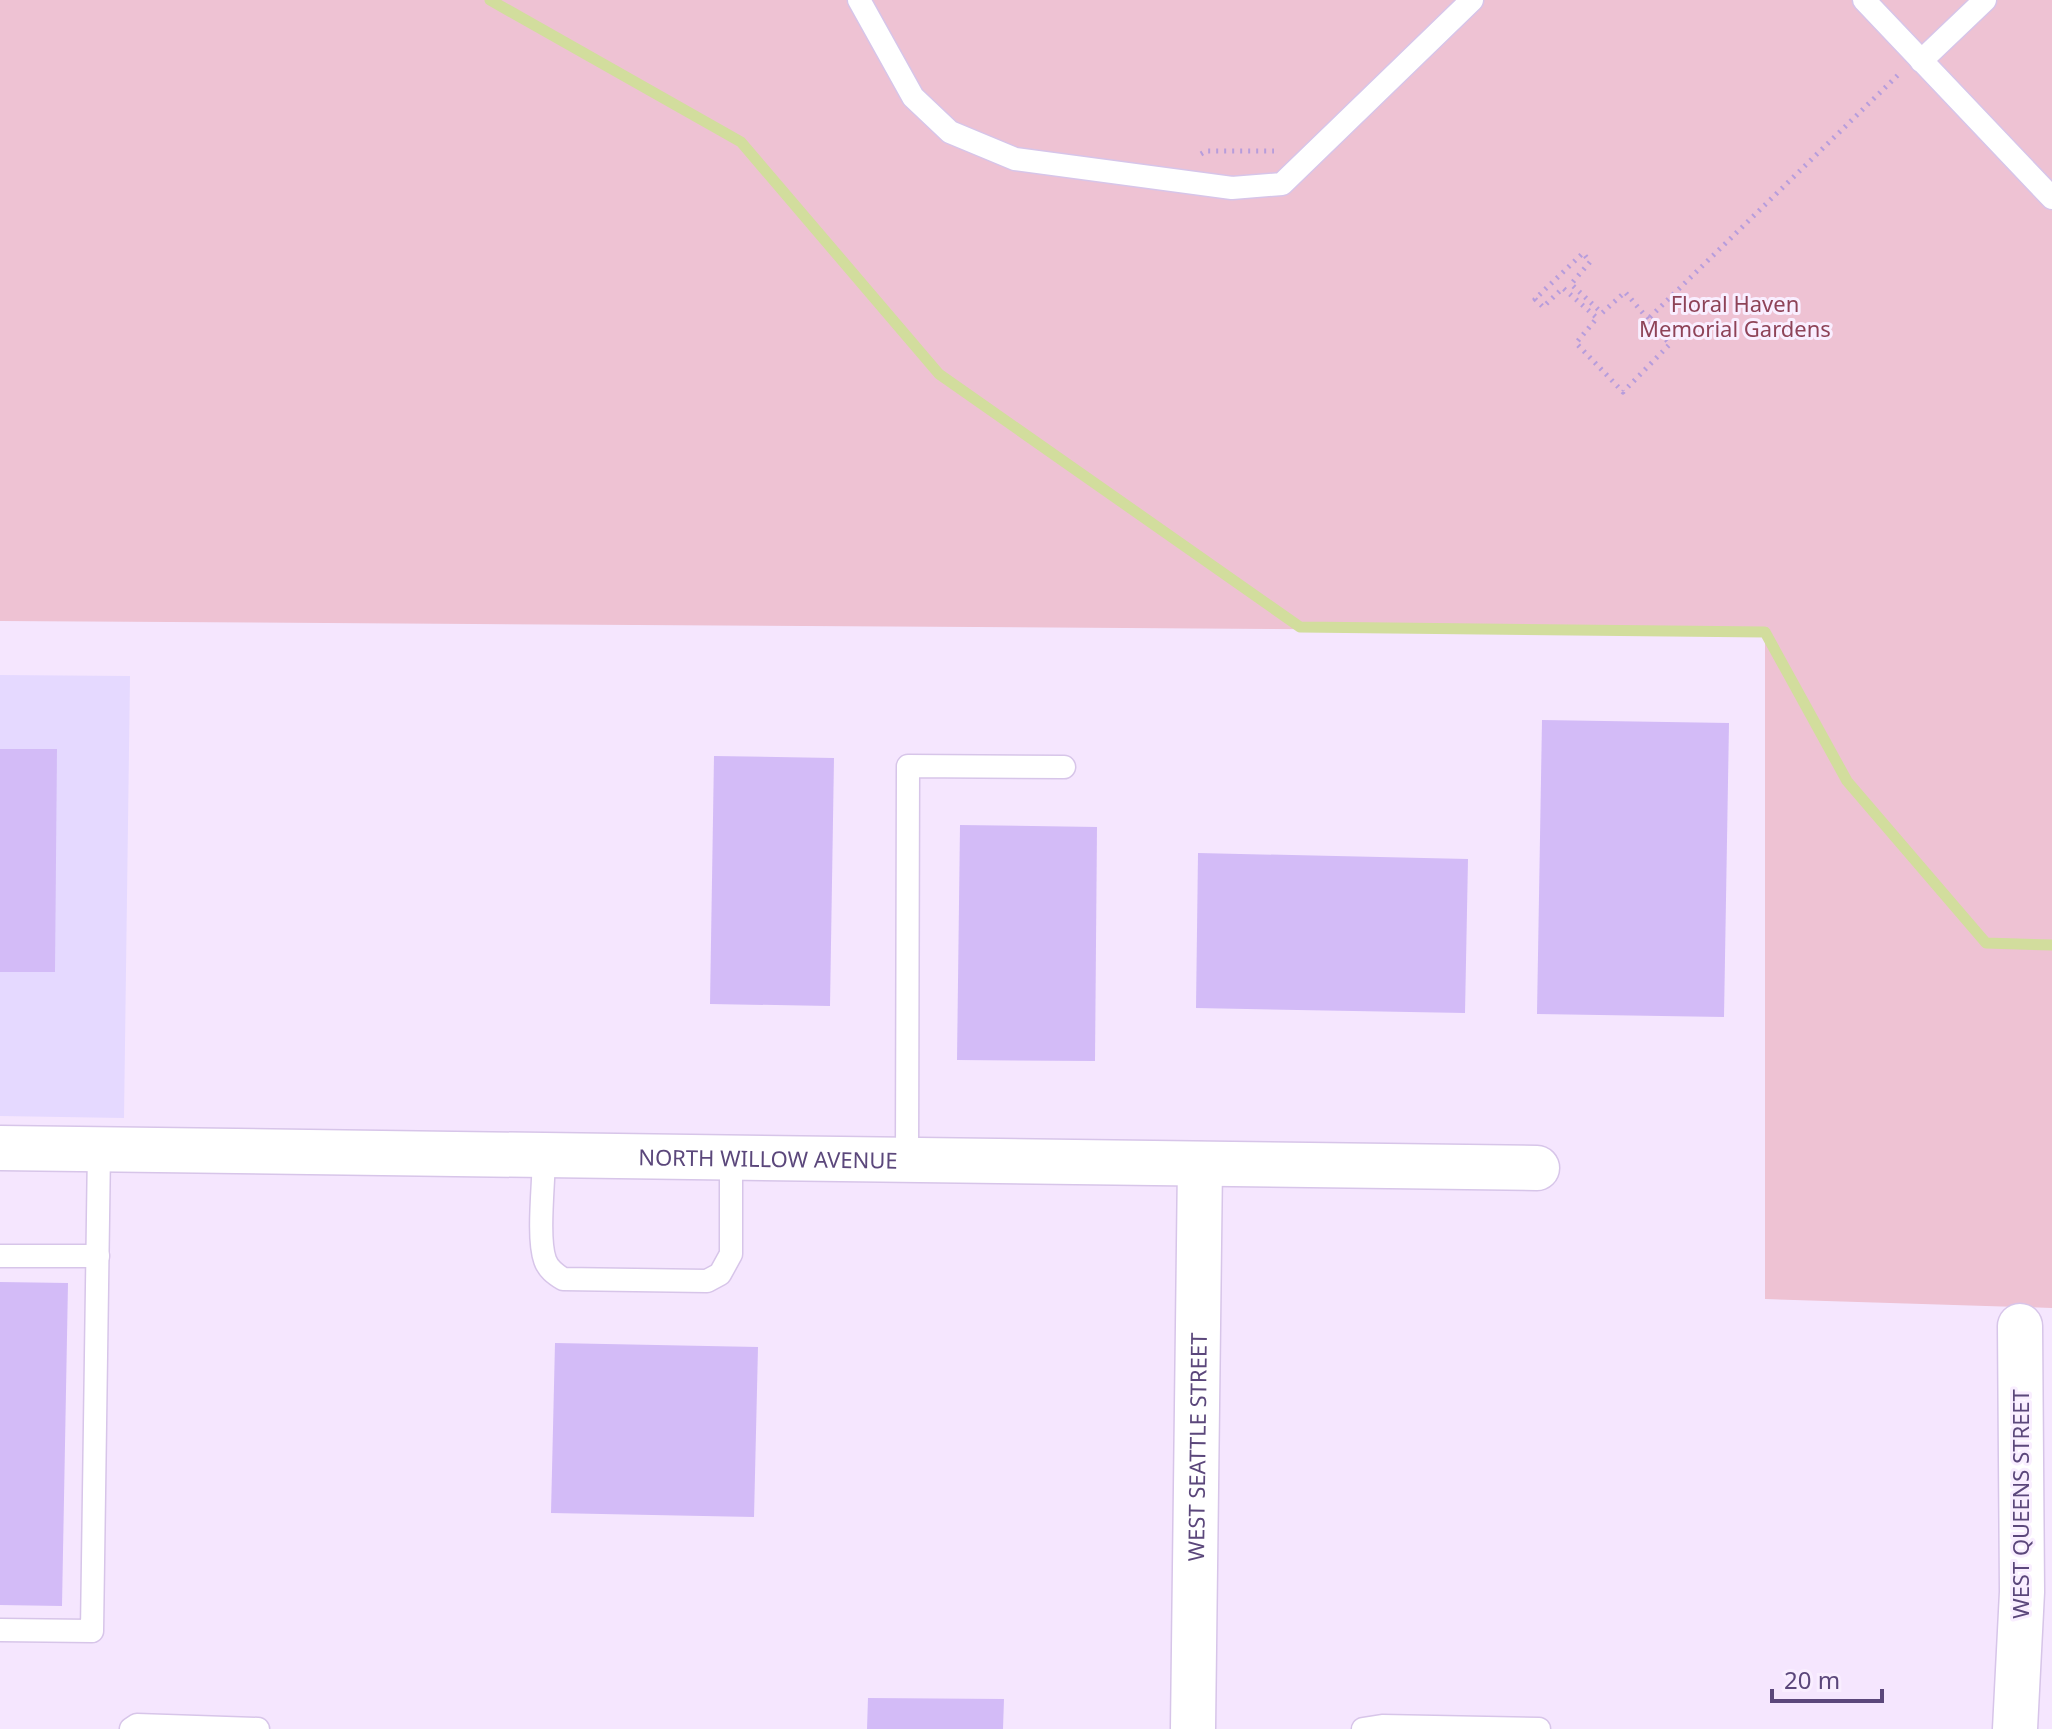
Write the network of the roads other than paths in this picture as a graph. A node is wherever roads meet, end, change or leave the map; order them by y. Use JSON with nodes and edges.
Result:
{"nodes":[{"id":1,"x":859,"y":0,"type":"edge"},
{"id":2,"x":1472,"y":0,"type":"edge"},
{"id":3,"x":1864,"y":0,"type":"edge"},
{"id":4,"x":1985,"y":0,"type":"edge"},
{"id":5,"x":1913,"y":65,"type":"junction"},
{"id":6,"x":2052,"y":198,"type":"edge"},
{"id":7,"x":1064,"y":767,"type":"dead end"},
{"id":8,"x":0,"y":1148,"type":"edge"},
{"id":9,"x":99,"y":1149,"type":"junction"},
{"id":10,"x":544,"y":1155,"type":"junction"},
{"id":11,"x":731,"y":1157,"type":"junction"},
{"id":12,"x":907,"y":1160,"type":"junction"},
{"id":13,"x":1200,"y":1164,"type":"junction"},
{"id":14,"x":1537,"y":1168,"type":"dead end"},
{"id":15,"x":0,"y":1256,"type":"edge"},
{"id":16,"x":98,"y":1256,"type":"junction"},
{"id":17,"x":2020,"y":1326,"type":"dead end"},
{"id":18,"x":2037,"y":1592,"type":"edge"},
{"id":19,"x":0,"y":1630,"type":"edge"},
{"id":20,"x":131,"y":1729,"type":"edge"},
{"id":21,"x":258,"y":1729,"type":"edge"},
{"id":22,"x":1193,"y":1729,"type":"edge"},
{"id":23,"x":1363,"y":1729,"type":"edge"},
{"id":24,"x":1539,"y":1729,"type":"edge"},
{"id":25,"x":2015,"y":1729,"type":"edge"}],
"edges":[{"from":1,"to":2,"type":"lane"},
{"from":3,"to":5,"type":"lane"},
{"from":4,"to":5,"type":"lane"},
{"from":5,"to":6,"type":"lane"},
{"from":7,"to":12,"type":"lane"},
{"from":8,"to":9,"type":"street","name":"NORTH WILLOW AVENUE"},
{"from":9,"to":10,"type":"street","name":"NORTH WILLOW AVENUE"},
{"from":9,"to":16,"type":"lane"},
{"from":10,"to":11,"type":"street","name":"NORTH WILLOW AVENUE"},
{"from":10,"to":11,"type":"lane"},
{"from":11,"to":12,"type":"street","name":"NORTH WILLOW AVENUE"},
{"from":12,"to":13,"type":"street","name":"NORTH WILLOW AVENUE"},
{"from":13,"to":14,"type":"street","name":"NORTH WILLOW AVENUE"},
{"from":13,"to":22,"type":"street","name":"WEST SEATTLE STREET"},
{"from":15,"to":16,"type":"lane"},
{"from":16,"to":19,"type":"lane"},
{"from":17,"to":18,"type":"street","name":"WEST QUEENS STREET"},
{"from":18,"to":25,"type":"street","name":"WEST QUEENS STREET"},
{"from":20,"to":21,"type":"lane"},
{"from":23,"to":24,"type":"lane"}]}
